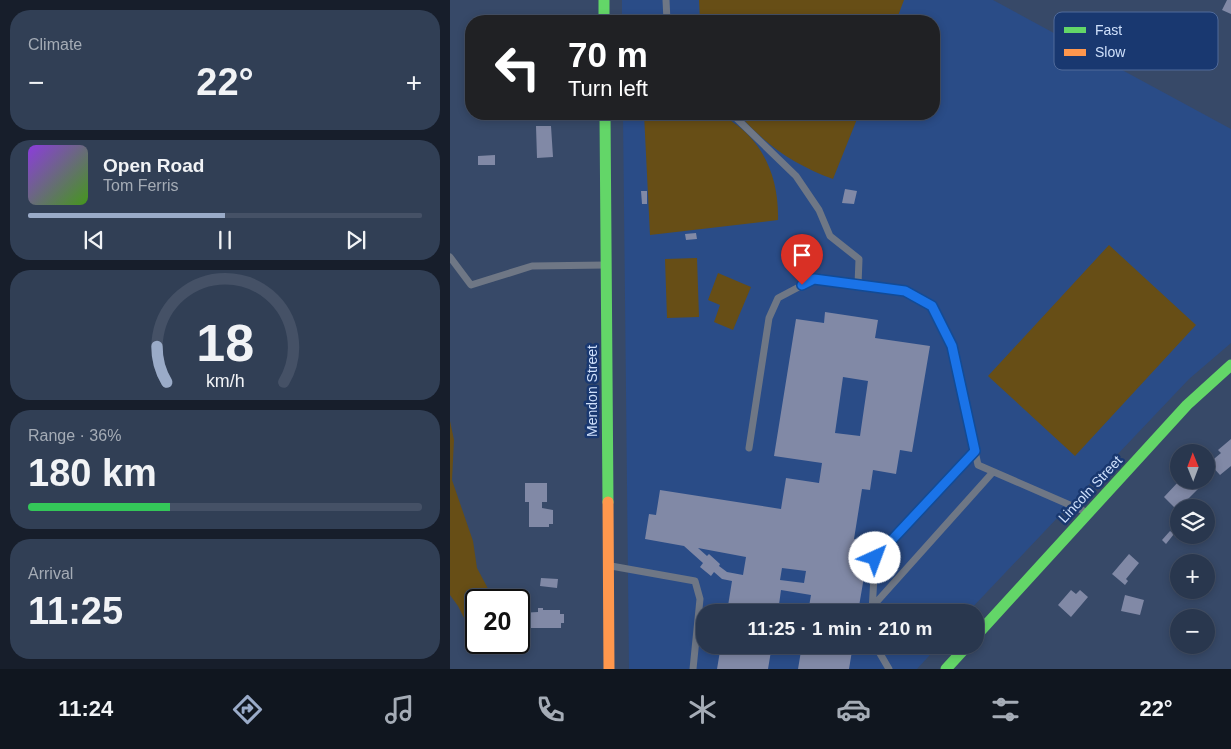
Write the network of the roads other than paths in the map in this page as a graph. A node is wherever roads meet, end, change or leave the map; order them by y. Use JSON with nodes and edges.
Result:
{"nodes":[{"id":1,"x":604,"y":0,"type":"edge"},
{"id":2,"x":666,"y":0,"type":"edge"},
{"id":3,"x":604,"y":15,"type":"edge"},
{"id":4,"x":667,"y":15,"type":"edge"},
{"id":5,"x":605,"y":120,"type":"edge"},
{"id":6,"x":738,"y":120,"type":"edge"},
{"id":7,"x":450,"y":257,"type":"edge"},
{"id":8,"x":606,"y":265,"type":"junction"},
{"id":9,"x":858,"y":285,"type":"junction"},
{"id":10,"x":1231,"y":365,"type":"edge"},
{"id":11,"x":749,"y":448,"type":"dead end"},
{"id":12,"x":975,"y":451,"type":"junction"},
{"id":13,"x":993,"y":472,"type":"junction"},
{"id":14,"x":1089,"y":513,"type":"junction"},
{"id":15,"x":608,"y":565,"type":"junction"},
{"id":16,"x":872,"y":604,"type":"edge"},
{"id":17,"x":876,"y":604,"type":"edge"},
{"id":18,"x":984,"y":627,"type":"edge"},
{"id":19,"x":881,"y":654,"type":"edge"},
{"id":20,"x":960,"y":654,"type":"edge"},
{"id":21,"x":609,"y":669,"type":"edge"},
{"id":22,"x":692,"y":669,"type":"edge"},
{"id":23,"x":890,"y":669,"type":"edge"},
{"id":24,"x":946,"y":669,"type":"edge"}],
"edges":[{"from":1,"to":3,"type":"street"},
{"from":2,"to":4,"type":"lane"},
{"from":5,"to":8,"type":"street","name":"Mendon Street"},
{"from":6,"to":9,"type":"lane"},
{"from":7,"to":8,"type":"lane"},
{"from":8,"to":15,"type":"street","name":"Mendon Street"},
{"from":9,"to":11,"type":"lane"},
{"from":9,"to":12,"type":"lane"},
{"from":10,"to":14,"type":"street","name":"Lincoln Street"},
{"from":12,"to":13,"type":"lane"},
{"from":12,"to":16,"type":"lane"},
{"from":13,"to":14,"type":"lane"},
{"from":13,"to":17,"type":"lane"},
{"from":14,"to":18,"type":"street","name":"Lincoln Street"},
{"from":15,"to":21,"type":"street","name":"Mendon Street"},
{"from":15,"to":22,"type":"lane"},
{"from":19,"to":23,"type":"lane"},
{"from":20,"to":24,"type":"street"}]}
